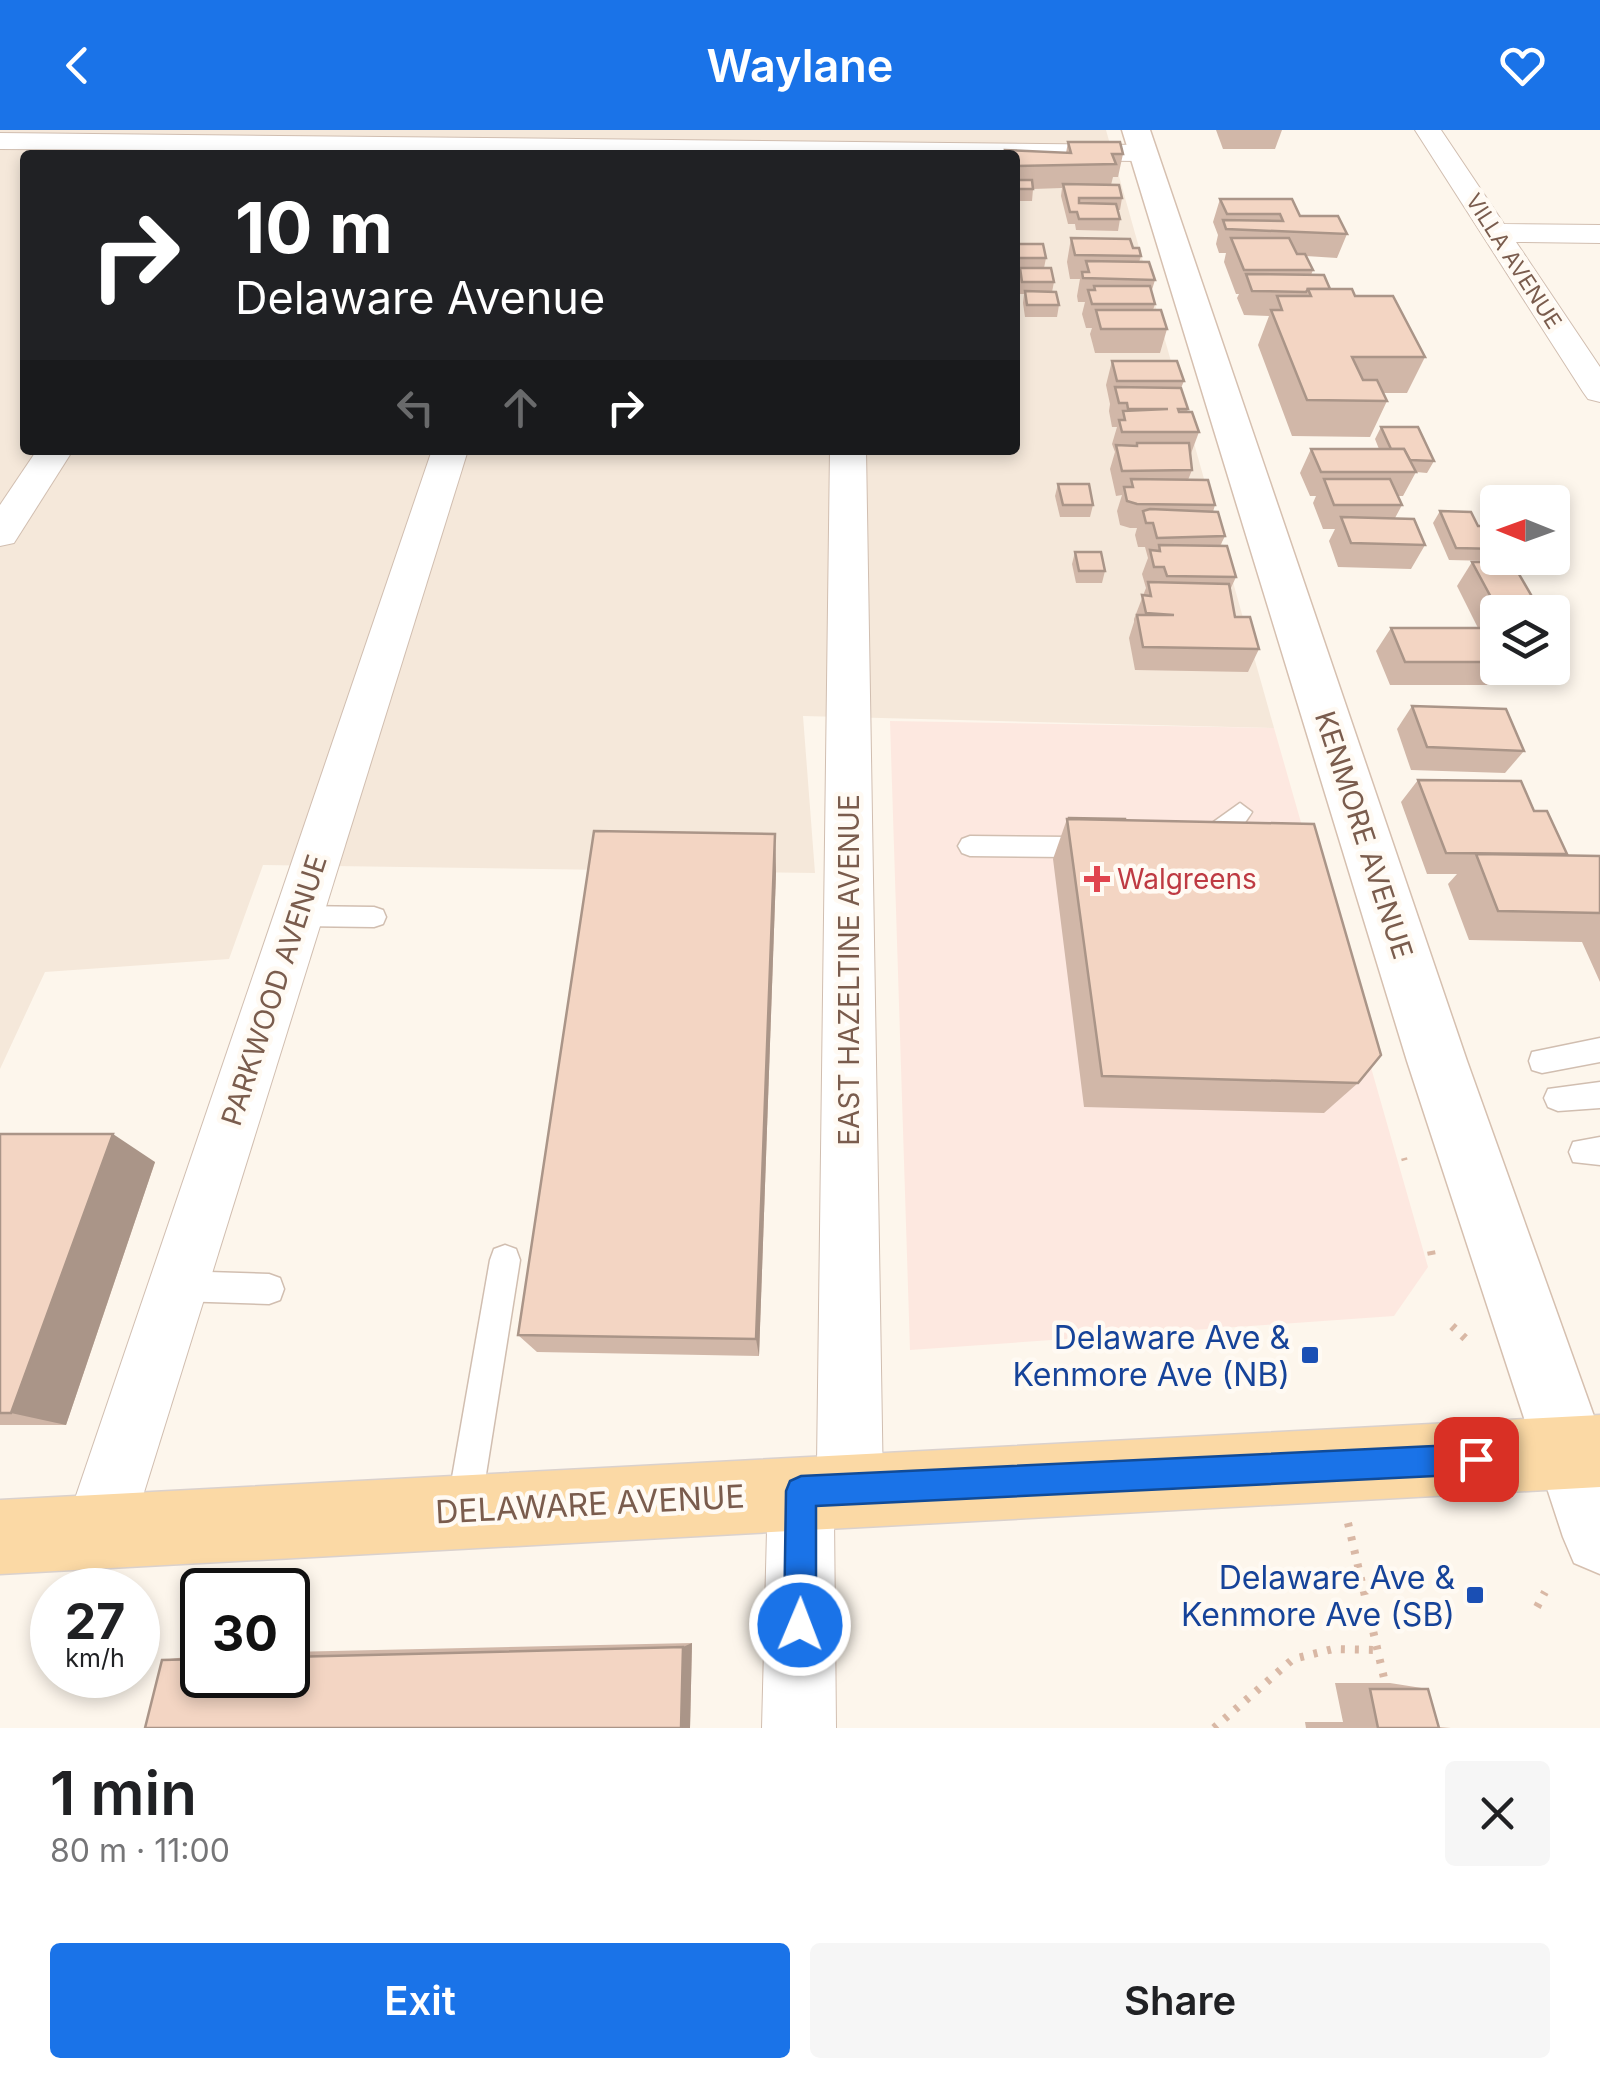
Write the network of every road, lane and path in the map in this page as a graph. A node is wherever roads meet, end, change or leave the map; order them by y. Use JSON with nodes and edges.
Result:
{"nodes":[{"id":1,"x":1428,"y":130,"type":"edge"},
{"id":2,"x":0,"y":141,"type":"edge"},
{"id":3,"x":1140,"y":142,"type":"edge"},
{"id":4,"x":256,"y":143,"type":"edge"},
{"id":5,"x":550,"y":144,"type":"edge"},
{"id":6,"x":847,"y":145,"type":"edge"},
{"id":7,"x":1498,"y":234,"type":"junction"},
{"id":8,"x":1600,"y":234,"type":"edge"},
{"id":9,"x":1600,"y":392,"type":"edge"},
{"id":10,"x":52,"y":455,"type":"edge"},
{"id":11,"x":448,"y":455,"type":"edge"},
{"id":12,"x":848,"y":455,"type":"edge"},
{"id":13,"x":0,"y":534,"type":"edge"},
{"id":14,"x":1240,"y":812,"type":"dead end"},
{"id":15,"x":1187,"y":844,"type":"edge"},
{"id":16,"x":970,"y":846,"type":"dead end"},
{"id":17,"x":1068,"y":847,"type":"edge"},
{"id":18,"x":298,"y":916,"type":"junction"},
{"id":19,"x":374,"y":918,"type":"dead end"},
{"id":20,"x":1600,"y":1050,"type":"edge"},
{"id":21,"x":1542,"y":1061,"type":"dead end"},
{"id":22,"x":1600,"y":1095,"type":"edge"},
{"id":23,"x":1558,"y":1098,"type":"dead end"},
{"id":24,"x":505,"y":1260,"type":"dead end"},
{"id":25,"x":178,"y":1286,"type":"junction"},
{"id":26,"x":269,"y":1289,"type":"dead end"},
{"id":27,"x":1452,"y":1326,"type":"dead end"},
{"id":28,"x":1467,"y":1340,"type":"dead end"},
{"id":29,"x":1585,"y":1452,"type":"edge"},
{"id":30,"x":825,"y":1490,"type":"junction"},
{"id":31,"x":463,"y":1510,"type":"junction"},
{"id":32,"x":98,"y":1531,"type":"junction"},
{"id":33,"x":0,"y":1537,"type":"edge"},
{"id":34,"x":1600,"y":1537,"type":"edge"},
{"id":35,"x":1355,"y":1552,"type":"dead end"},
{"id":36,"x":1545,"y":1592,"type":"dead end"},
{"id":37,"x":1538,"y":1607,"type":"dead end"},
{"id":38,"x":1378,"y":1650,"type":"junction"},
{"id":39,"x":1384,"y":1678,"type":"dead end"},
{"id":40,"x":800,"y":1728,"type":"edge"},
{"id":41,"x":1214,"y":1728,"type":"edge"}],
"edges":[{"from":1,"to":7,"type":"street","name":"VILLA AVENUE"},
{"from":2,"to":4,"type":"street"},
{"from":3,"to":6,"type":"street"},
{"from":3,"to":29,"type":"main road","name":"KENMORE AVENUE"},
{"from":4,"to":5,"type":"street"},
{"from":5,"to":6,"type":"street"},
{"from":7,"to":8,"type":"street"},
{"from":7,"to":9,"type":"street","name":"VILLA AVENUE"},
{"from":10,"to":13,"type":"street"},
{"from":11,"to":18,"type":"street","name":"PARKWOOD AVENUE"},
{"from":12,"to":30,"type":"street","name":"EAST HAZELTINE AVENUE"},
{"from":14,"to":15,"type":"lane"},
{"from":16,"to":17,"type":"lane"},
{"from":18,"to":19,"type":"lane"},
{"from":18,"to":25,"type":"street","name":"PARKWOOD AVENUE"},
{"from":20,"to":21,"type":"lane"},
{"from":22,"to":23,"type":"lane"},
{"from":24,"to":31,"type":"lane"},
{"from":25,"to":26,"type":"lane"},
{"from":25,"to":32,"type":"street","name":"PARKWOOD AVENUE"},
{"from":27,"to":28,"type":"path"},
{"from":29,"to":30,"type":"main road","name":"DELAWARE AVENUE"},
{"from":29,"to":34,"type":"main road","name":"KENMORE AVENUE"},
{"from":30,"to":31,"type":"main road","name":"DELAWARE AVENUE"},
{"from":30,"to":40,"type":"street","name":"EAST HAZELTINE AVENUE"},
{"from":31,"to":32,"type":"main road","name":"DELAWARE AVENUE"},
{"from":32,"to":33,"type":"main road","name":"DELAWARE AVENUE"},
{"from":35,"to":38,"type":"path"},
{"from":36,"to":37,"type":"path"},
{"from":38,"to":39,"type":"path"},
{"from":38,"to":41,"type":"path"}]}
